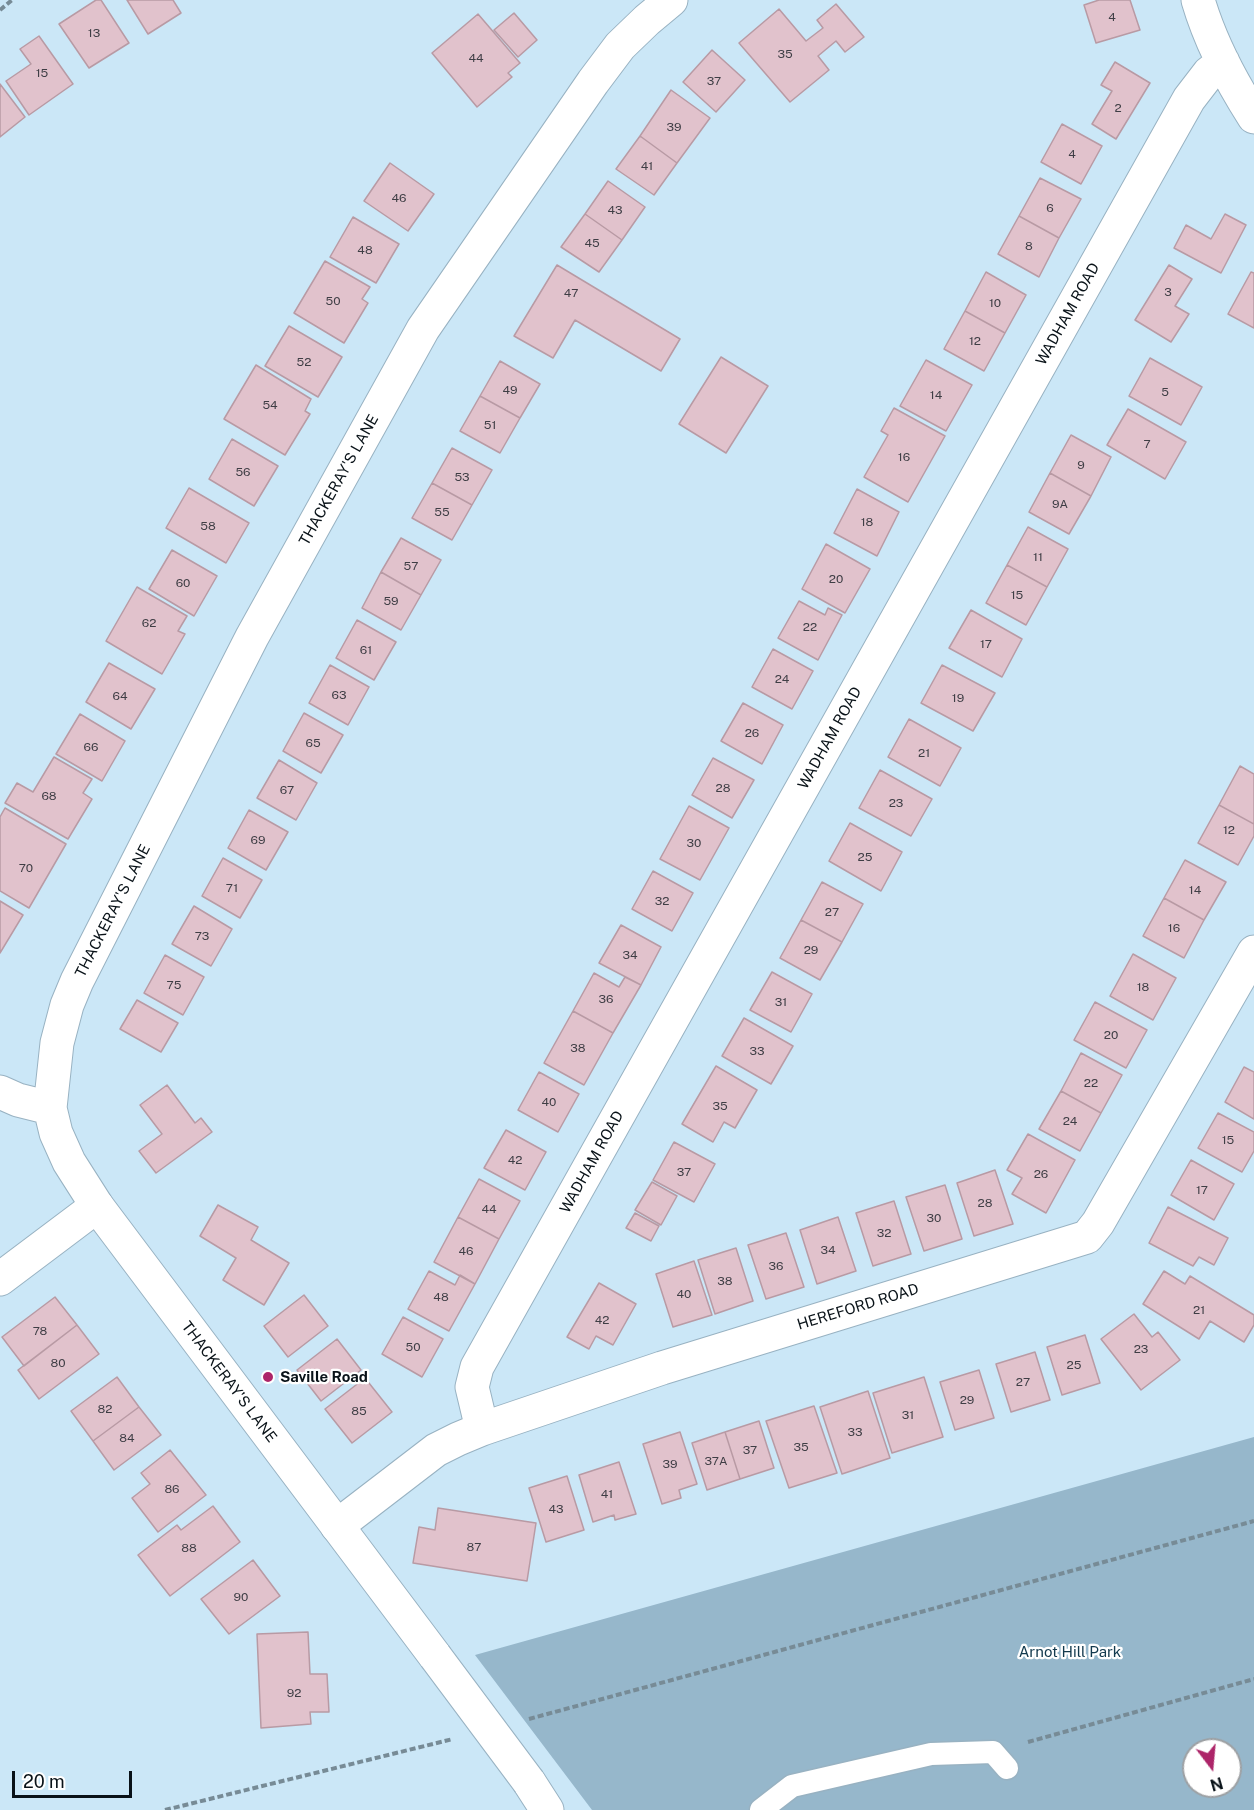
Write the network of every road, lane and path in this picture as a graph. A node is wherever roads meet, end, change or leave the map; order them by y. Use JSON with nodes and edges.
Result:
{"nodes":[{"id":1,"x":12,"y":0,"type":"edge"},
{"id":2,"x":671,"y":0,"type":"edge"},
{"id":3,"x":1198,"y":0,"type":"edge"},
{"id":4,"x":0,"y":10,"type":"edge"},
{"id":5,"x":1223,"y":62,"type":"junction"},
{"id":6,"x":1254,"y":117,"type":"edge"},
{"id":7,"x":1254,"y":952,"type":"edge"},
{"id":8,"x":0,"y":1092,"type":"edge"},
{"id":9,"x":50,"y":1108,"type":"junction"},
{"id":10,"x":97,"y":1206,"type":"junction"},
{"id":11,"x":0,"y":1279,"type":"edge"},
{"id":12,"x":482,"y":1429,"type":"junction"},
{"id":13,"x":1254,"y":1521,"type":"edge"},
{"id":14,"x":337,"y":1526,"type":"junction"},
{"id":15,"x":1254,"y":1679,"type":"edge"},
{"id":16,"x":519,"y":1721,"type":"dead end"},
{"id":17,"x":462,"y":1737,"type":"dead end"},
{"id":18,"x":1000,"y":1760,"type":"joint"},
{"id":19,"x":165,"y":1810,"type":"edge"},
{"id":20,"x":547,"y":1810,"type":"edge"},
{"id":21,"x":761,"y":1810,"type":"edge"}],
"edges":[{"from":1,"to":4,"type":"path"},
{"from":2,"to":9,"type":"street","name":"THACKERAY'S LANE"},
{"from":3,"to":5,"type":"street"},
{"from":5,"to":6,"type":"street"},
{"from":5,"to":12,"type":"street","name":"WADHAM ROAD"},
{"from":7,"to":12,"type":"street","name":"HEREFORD ROAD"},
{"from":8,"to":9,"type":"street"},
{"from":9,"to":10,"type":"street","name":"THACKERAY'S LANE"},
{"from":10,"to":11,"type":"street"},
{"from":10,"to":14,"type":"street","name":"THACKERAY'S LANE"},
{"from":12,"to":14,"type":"street","name":"HEREFORD ROAD"},
{"from":13,"to":16,"type":"path"},
{"from":14,"to":20,"type":"street","name":"THACKERAY'S LANE","bridge":true},
{"from":15,"to":18,"type":"path"},
{"from":17,"to":19,"type":"path"},
{"from":18,"to":21,"type":"lane"}]}
